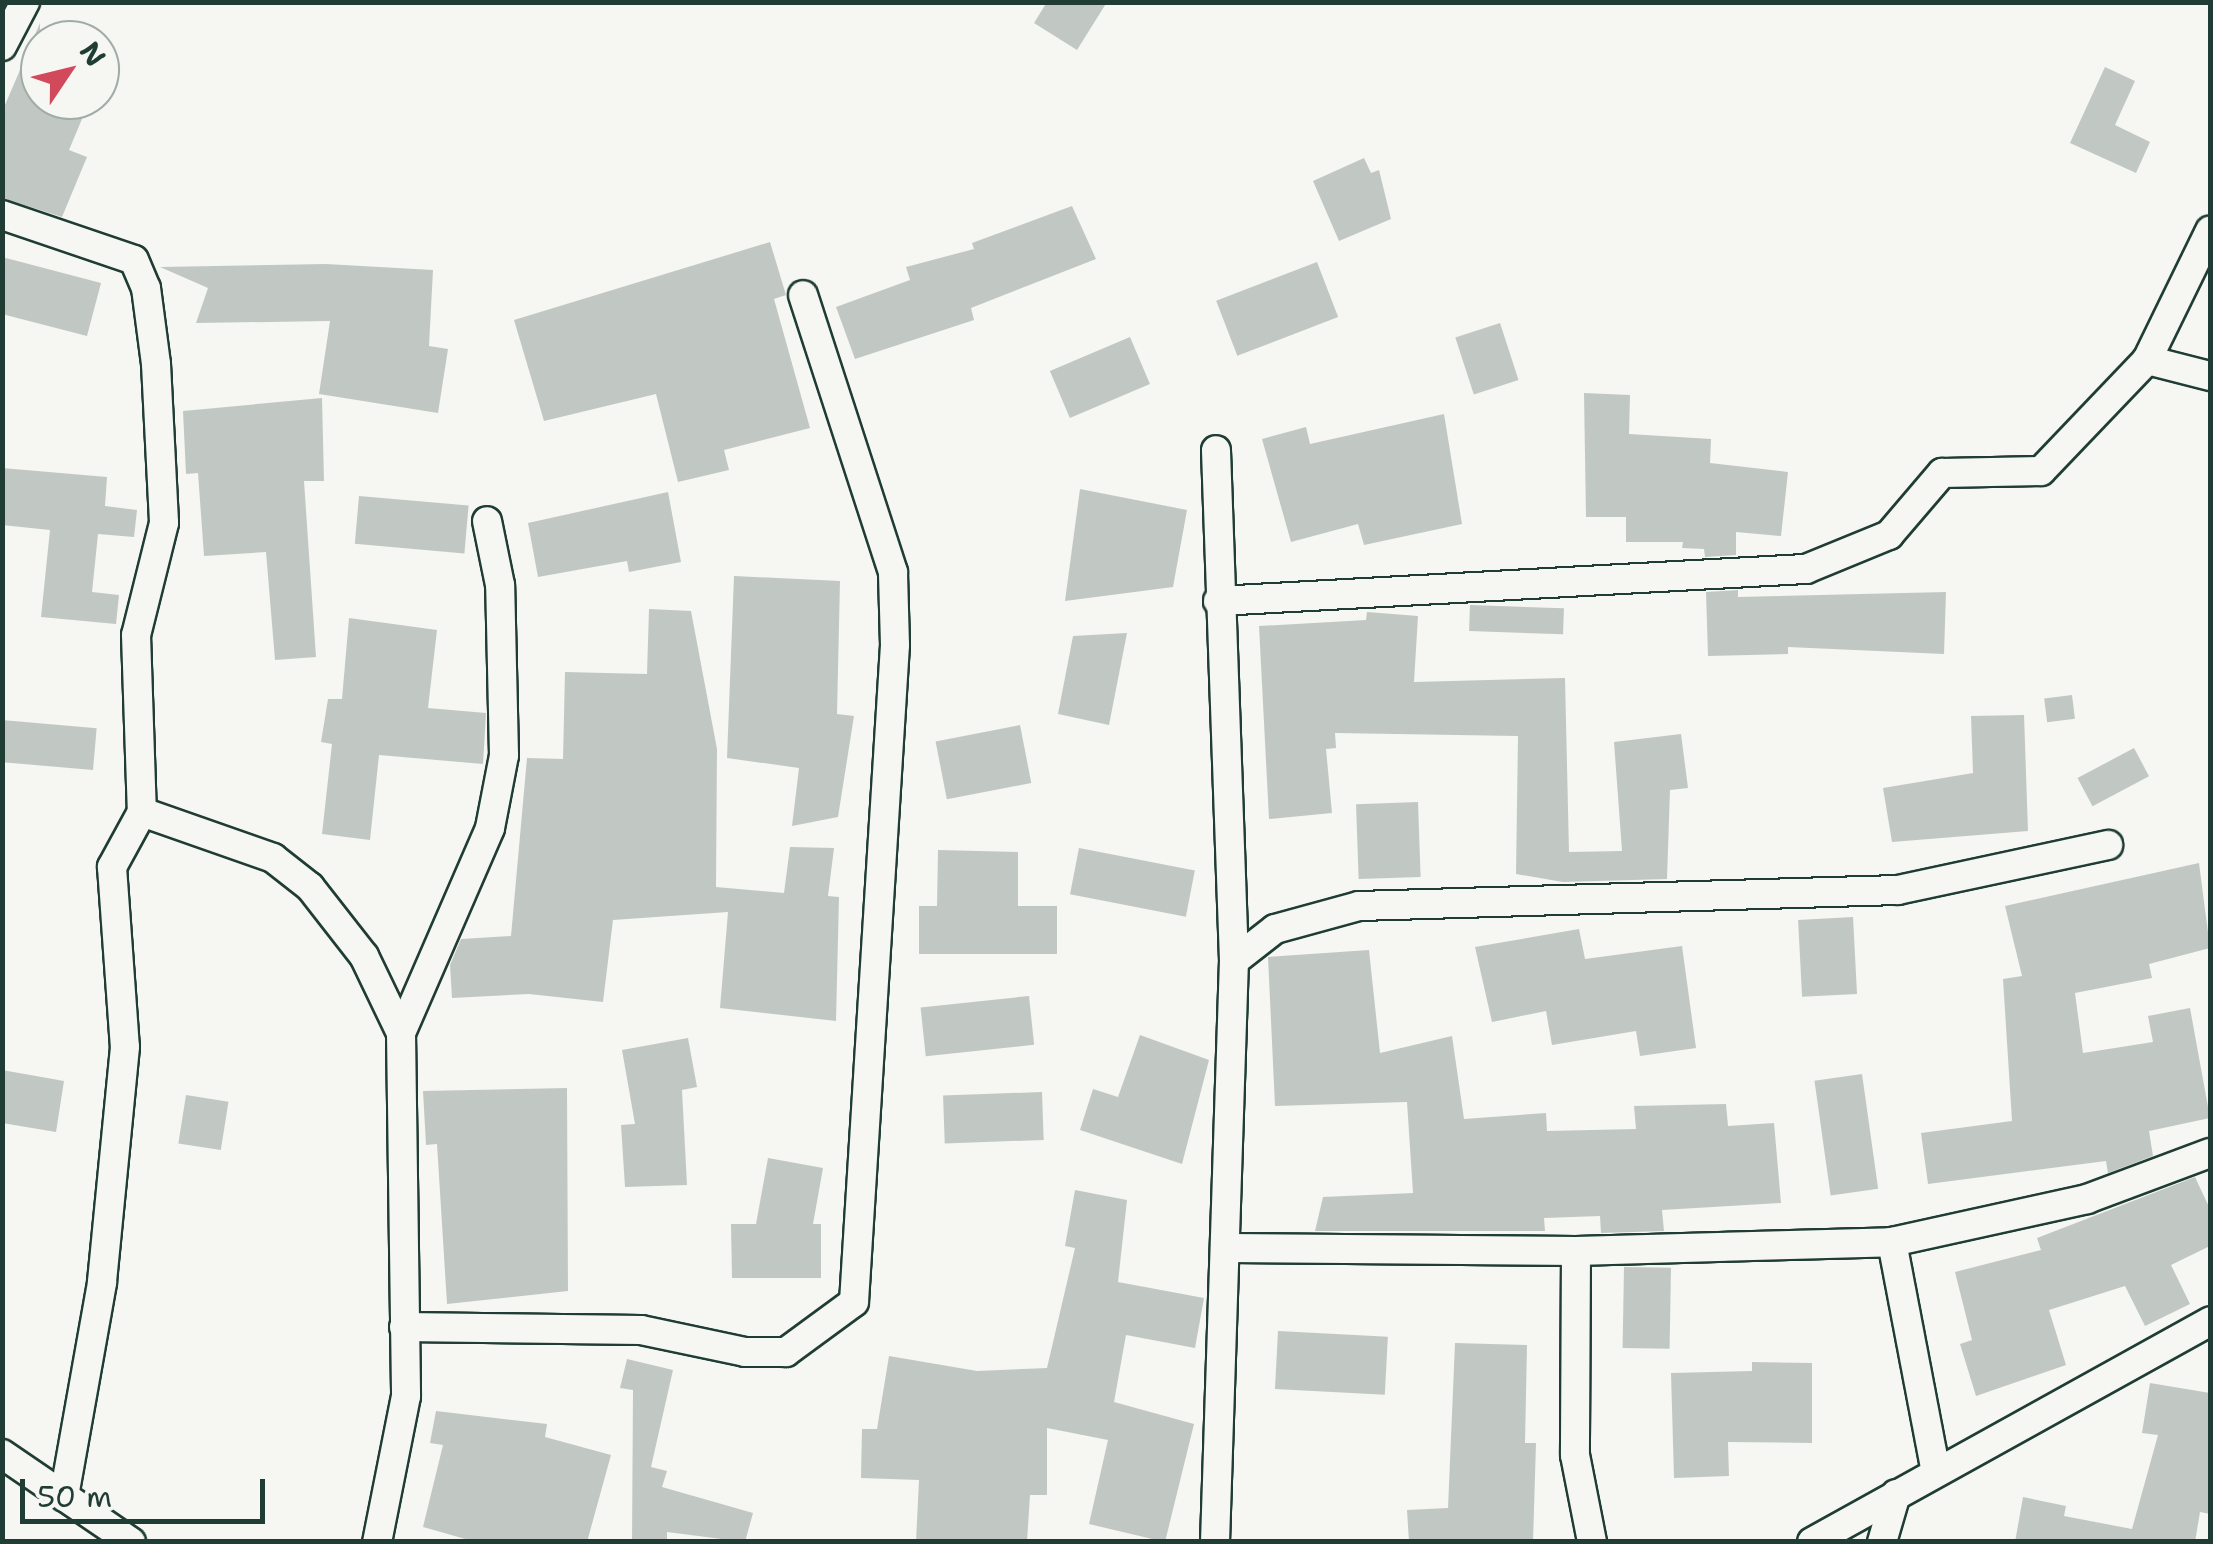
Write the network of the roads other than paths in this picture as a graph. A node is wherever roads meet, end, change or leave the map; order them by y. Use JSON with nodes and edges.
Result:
{"nodes":[{"id":1,"x":24,"y":2,"type":"edge"},
{"id":2,"x":2,"y":46,"type":"edge"},
{"id":3,"x":2,"y":215,"type":"edge"},
{"id":4,"x":2210,"y":231,"type":"edge"},
{"id":5,"x":803,"y":295,"type":"dead end"},
{"id":6,"x":2148,"y":360,"type":"junction"},
{"id":7,"x":2210,"y":376,"type":"edge"},
{"id":8,"x":1216,"y":450,"type":"dead end"},
{"id":9,"x":488,"y":521,"type":"dead end"},
{"id":10,"x":1218,"y":601,"type":"junction"},
{"id":11,"x":142,"y":812,"type":"junction"},
{"id":12,"x":2108,"y":845,"type":"dead end"},
{"id":13,"x":1234,"y":961,"type":"junction"},
{"id":14,"x":401,"y":1032,"type":"junction"},
{"id":15,"x":2210,"y":1153,"type":"edge"},
{"id":16,"x":1892,"y":1242,"type":"junction"},
{"id":17,"x":1230,"y":1248,"type":"junction"},
{"id":18,"x":1576,"y":1251,"type":"junction"},
{"id":19,"x":2210,"y":1321,"type":"edge"},
{"id":20,"x":404,"y":1327,"type":"junction"},
{"id":21,"x":2,"y":1454,"type":"edge"},
{"id":22,"x":1936,"y":1472,"type":"junction"},
{"id":23,"x":1896,"y":1494,"type":"junction"},
{"id":24,"x":64,"y":1497,"type":"junction"},
{"id":25,"x":131,"y":1542,"type":"edge"},
{"id":26,"x":377,"y":1542,"type":"edge"},
{"id":27,"x":1214,"y":1542,"type":"edge"},
{"id":28,"x":1592,"y":1542,"type":"edge"},
{"id":29,"x":1812,"y":1542,"type":"edge"},
{"id":30,"x":1882,"y":1542,"type":"edge"}],
"edges":[{"from":1,"to":2,"type":"street"},
{"from":3,"to":11,"type":"street"},
{"from":4,"to":6,"type":"street"},
{"from":5,"to":20,"type":"street"},
{"from":6,"to":7,"type":"street"},
{"from":6,"to":10,"type":"street"},
{"from":8,"to":10,"type":"street"},
{"from":9,"to":14,"type":"street"},
{"from":10,"to":13,"type":"street"},
{"from":11,"to":14,"type":"street"},
{"from":11,"to":24,"type":"street"},
{"from":12,"to":13,"type":"street"},
{"from":13,"to":17,"type":"street"},
{"from":14,"to":20,"type":"street"},
{"from":15,"to":16,"type":"street"},
{"from":16,"to":18,"type":"street"},
{"from":16,"to":22,"type":"street"},
{"from":17,"to":18,"type":"street"},
{"from":17,"to":27,"type":"street"},
{"from":18,"to":28,"type":"street"},
{"from":19,"to":22,"type":"street"},
{"from":20,"to":26,"type":"street"},
{"from":21,"to":24,"type":"street"},
{"from":22,"to":23,"type":"street"},
{"from":23,"to":29,"type":"street"},
{"from":23,"to":30,"type":"street"},
{"from":24,"to":25,"type":"street"}]}
